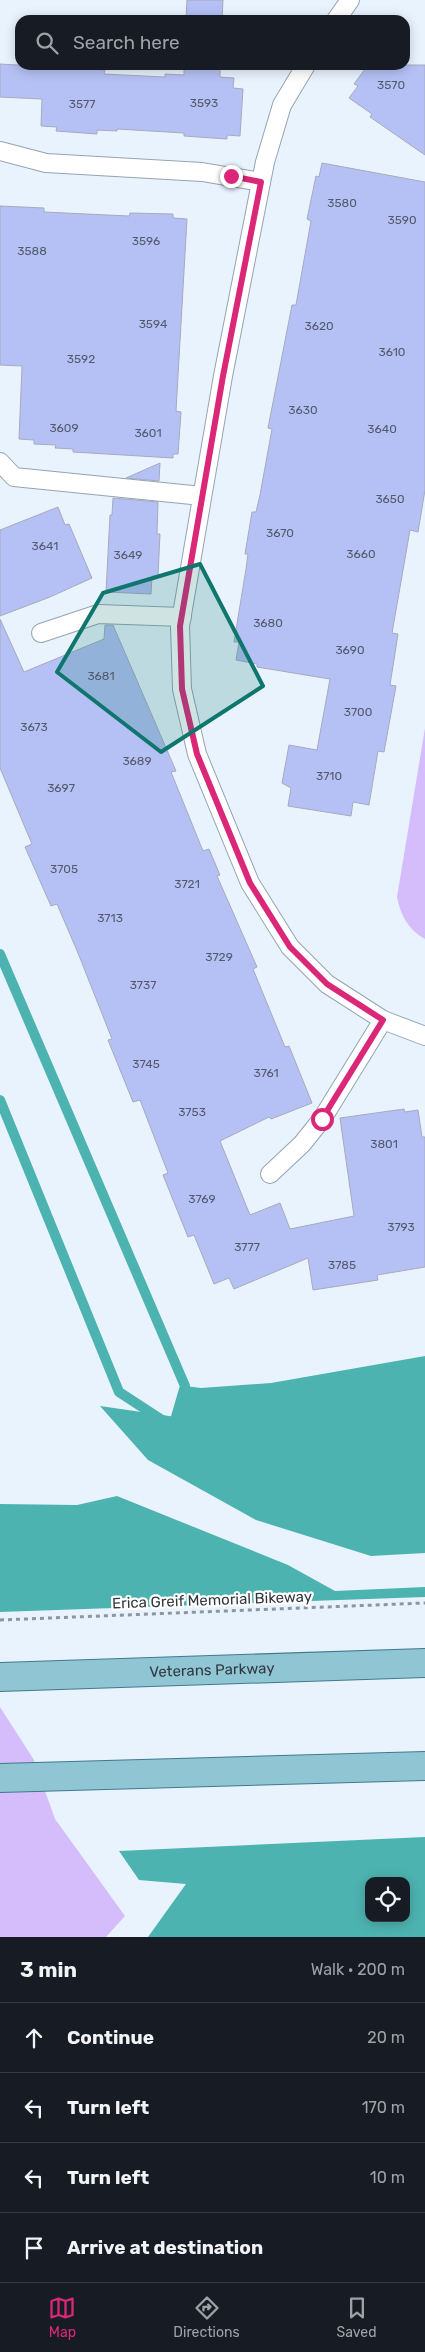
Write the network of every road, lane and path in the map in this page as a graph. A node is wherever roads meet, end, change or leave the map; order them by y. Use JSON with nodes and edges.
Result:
{"nodes":[{"id":1,"x":350,"y":0,"type":"edge"},
{"id":2,"x":340,"y":15,"type":"edge"},
{"id":3,"x":303,"y":70,"type":"edge"},
{"id":4,"x":0,"y":151,"type":"edge"},
{"id":5,"x":261,"y":182,"type":"junction"},
{"id":6,"x":0,"y":462,"type":"edge"},
{"id":7,"x":202,"y":496,"type":"junction"},
{"id":8,"x":182,"y":617,"type":"junction"},
{"id":9,"x":41,"y":634,"type":"dead end"},
{"id":10,"x":383,"y":1020,"type":"junction"},
{"id":11,"x":425,"y":1036,"type":"edge"},
{"id":12,"x":270,"y":1174,"type":"dead end"},
{"id":13,"x":425,"y":1603,"type":"edge"},
{"id":14,"x":0,"y":1620,"type":"edge"},
{"id":15,"x":425,"y":1663,"type":"edge"},
{"id":16,"x":0,"y":1677,"type":"edge"},
{"id":17,"x":425,"y":1766,"type":"edge"},
{"id":18,"x":0,"y":1778,"type":"edge"}],
"edges":[{"from":1,"to":2,"type":"lane"},
{"from":3,"to":5,"type":"lane"},
{"from":4,"to":5,"type":"lane"},
{"from":5,"to":7,"type":"lane"},
{"from":6,"to":7,"type":"lane"},
{"from":7,"to":8,"type":"lane"},
{"from":8,"to":9,"type":"lane"},
{"from":8,"to":10,"type":"lane"},
{"from":10,"to":11,"type":"lane"},
{"from":10,"to":12,"type":"lane"},
{"from":13,"to":14,"type":"path","name":"Erica Greif Memorial Bikeway"},
{"from":15,"to":16,"type":"main road","name":"Veterans Parkway"},
{"from":17,"to":18,"type":"main road"}]}
